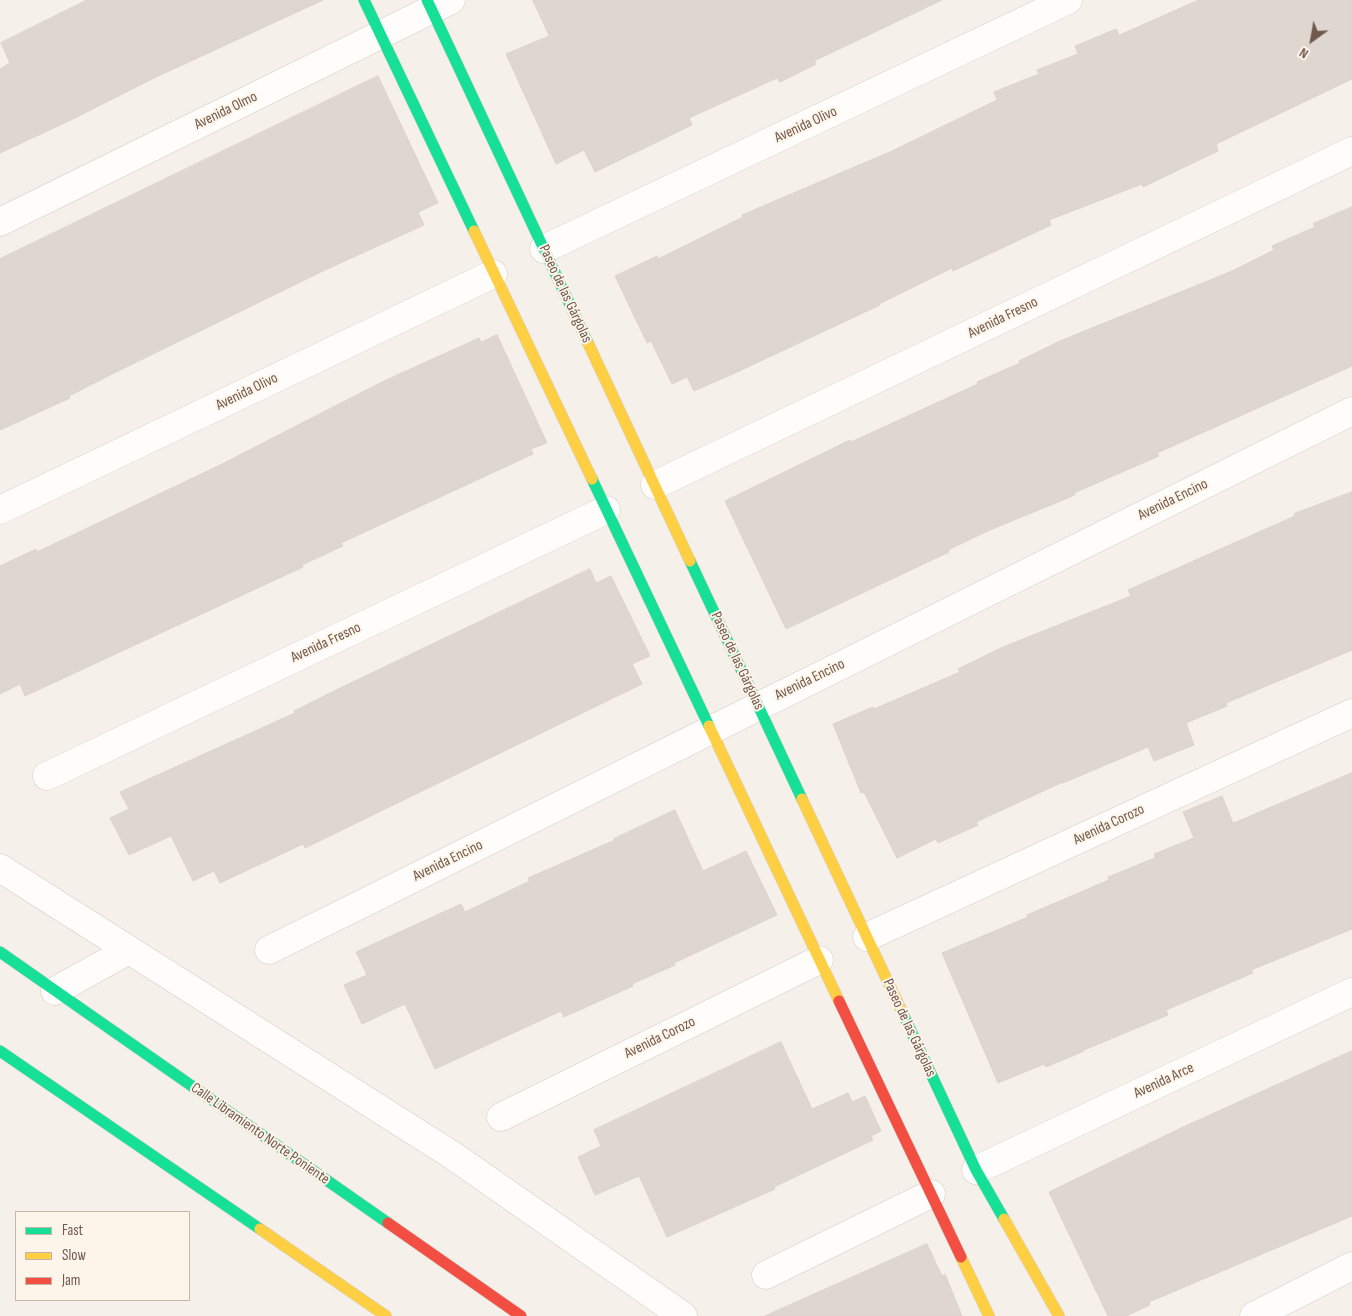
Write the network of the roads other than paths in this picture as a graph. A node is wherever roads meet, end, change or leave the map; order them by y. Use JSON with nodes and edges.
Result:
{"nodes":[{"id":1,"x":364,"y":0,"type":"edge"},
{"id":2,"x":1068,"y":0,"type":"edge"},
{"id":3,"x":436,"y":3,"type":"edge"},
{"id":4,"x":381,"y":35,"type":"junction"},
{"id":5,"x":1352,"y":151,"type":"edge"},
{"id":6,"x":0,"y":222,"type":"edge"},
{"id":7,"x":544,"y":249,"type":"junction"},
{"id":8,"x":493,"y":274,"type":"junction"},
{"id":9,"x":1352,"y":411,"type":"edge"},
{"id":10,"x":655,"y":485,"type":"junction"},
{"id":11,"x":0,"y":510,"type":"edge"},
{"id":12,"x":606,"y":510,"type":"junction"},
{"id":13,"x":758,"y":706,"type":"junction"},
{"id":14,"x":1352,"y":713,"type":"edge"},
{"id":15,"x":710,"y":730,"type":"junction"},
{"id":16,"x":47,"y":776,"type":"dead end"},
{"id":17,"x":0,"y":868,"type":"edge"},
{"id":18,"x":867,"y":937,"type":"junction"},
{"id":19,"x":129,"y":950,"type":"junction"},
{"id":20,"x":269,"y":950,"type":"dead end"},
{"id":21,"x":0,"y":952,"type":"edge"},
{"id":22,"x":819,"y":960,"type":"junction"},
{"id":23,"x":55,"y":991,"type":"junction"},
{"id":24,"x":1352,"y":992,"type":"edge"},
{"id":25,"x":0,"y":1051,"type":"edge"},
{"id":26,"x":501,"y":1117,"type":"dead end"},
{"id":27,"x":976,"y":1170,"type":"junction"},
{"id":28,"x":930,"y":1194,"type":"junction"},
{"id":29,"x":1352,"y":1266,"type":"edge"},
{"id":30,"x":766,"y":1275,"type":"dead end"},
{"id":31,"x":386,"y":1316,"type":"edge"},
{"id":32,"x":521,"y":1316,"type":"edge"},
{"id":33,"x":683,"y":1316,"type":"edge"},
{"id":34,"x":988,"y":1316,"type":"edge"},
{"id":35,"x":1059,"y":1316,"type":"edge"},
{"id":36,"x":1254,"y":1316,"type":"edge"}],
"edges":[{"from":1,"to":4,"type":"main road"},
{"from":2,"to":7,"type":"street","name":"Avenida Olivo"},
{"from":3,"to":4,"type":"street","name":"Avenida Olmo"},
{"from":3,"to":7,"type":"main road","name":"Paseo de las Gárgolas"},
{"from":4,"to":6,"type":"street","name":"Avenida Olmo"},
{"from":4,"to":8,"type":"main road"},
{"from":5,"to":10,"type":"street","name":"Avenida Fresno"},
{"from":7,"to":10,"type":"main road","name":"Paseo de las Gárgolas"},
{"from":8,"to":11,"type":"street","name":"Avenida Olivo"},
{"from":8,"to":12,"type":"main road"},
{"from":9,"to":13,"type":"street","name":"Avenida Encino"},
{"from":10,"to":13,"type":"main road","name":"Paseo de las Gárgolas"},
{"from":12,"to":15,"type":"main road"},
{"from":12,"to":16,"type":"street","name":"Avenida Fresno"},
{"from":13,"to":15,"type":"street","name":"Avenida Encino"},
{"from":13,"to":18,"type":"main road","name":"Paseo de las Gárgolas"},
{"from":14,"to":18,"type":"street","name":"Avenida Corozo"},
{"from":15,"to":20,"type":"street","name":"Avenida Encino"},
{"from":15,"to":22,"type":"main road"},
{"from":17,"to":19,"type":"street"},
{"from":18,"to":27,"type":"main road","name":"Paseo de las Gárgolas"},
{"from":19,"to":23,"type":"street"},
{"from":19,"to":33,"type":"street"},
{"from":21,"to":23,"type":"main road","name":"Calle Libramiento Norte Poniente"},
{"from":22,"to":26,"type":"street","name":"Avenida Corozo"},
{"from":22,"to":28,"type":"main road"},
{"from":23,"to":32,"type":"main road","name":"Calle Libramiento Norte Poniente"},
{"from":24,"to":27,"type":"street","name":"Avenida Arce"},
{"from":25,"to":31,"type":"main road"},
{"from":27,"to":35,"type":"main road","name":"Paseo de las Gárgolas"},
{"from":28,"to":30,"type":"street"},
{"from":28,"to":34,"type":"main road"},
{"from":29,"to":36,"type":"street"}]}
